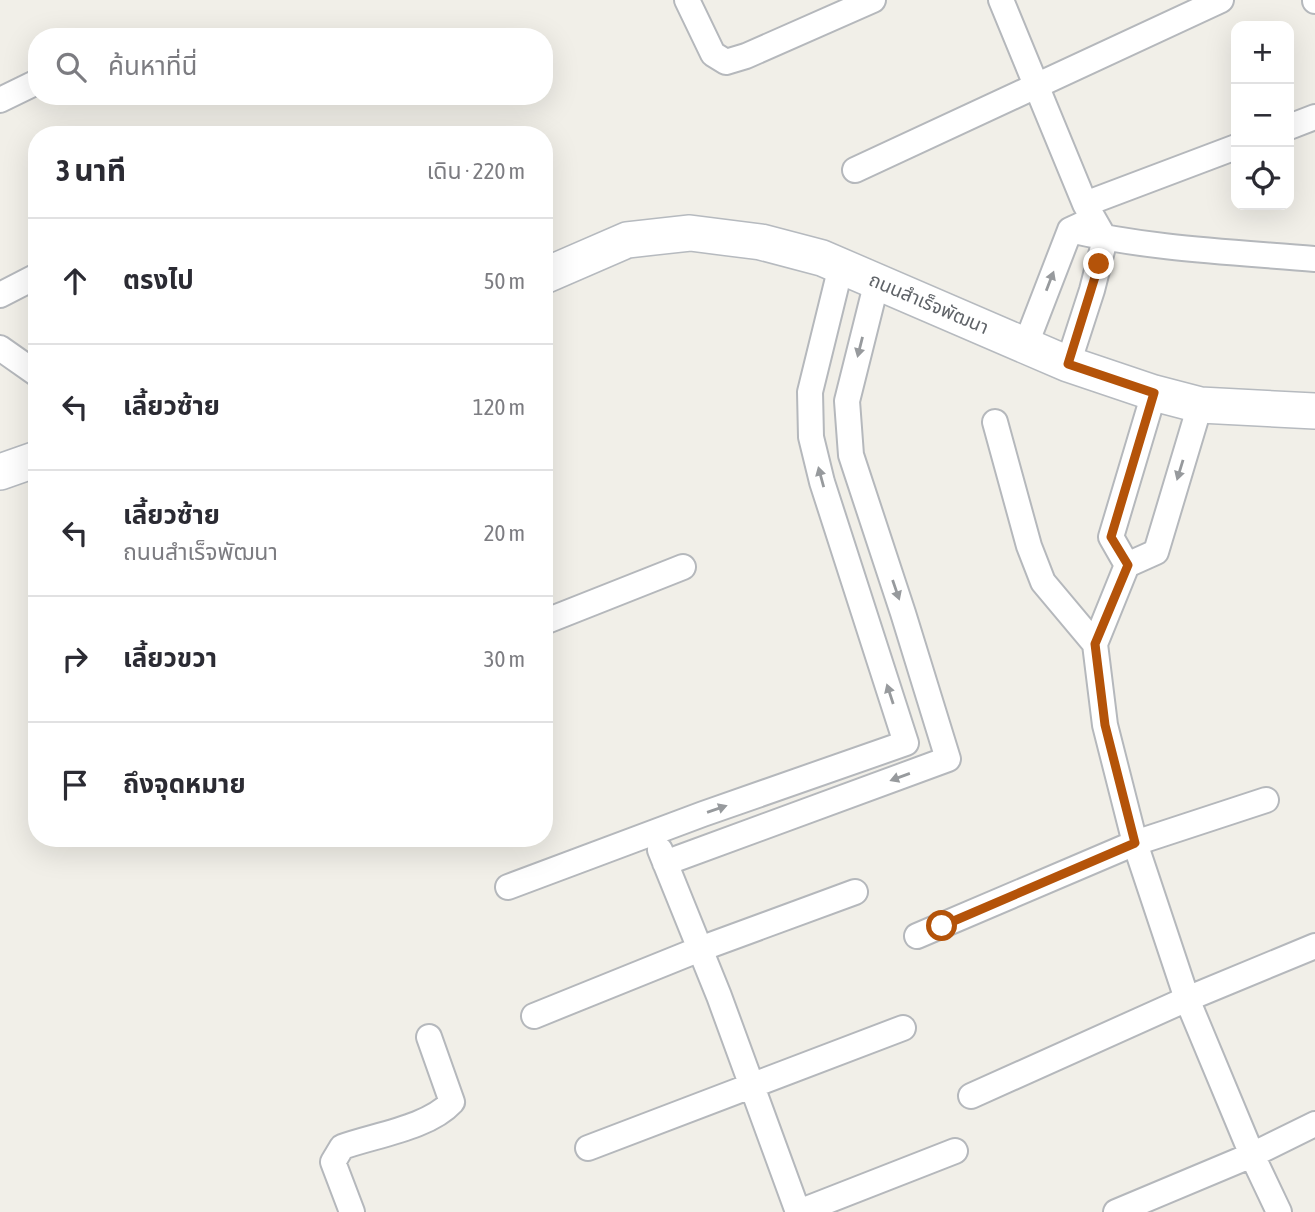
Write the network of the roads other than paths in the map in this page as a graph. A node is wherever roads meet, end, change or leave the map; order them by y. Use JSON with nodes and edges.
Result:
{"nodes":[{"id":1,"x":687,"y":0,"type":"edge"},
{"id":2,"x":873,"y":0,"type":"edge"},
{"id":3,"x":1002,"y":0,"type":"edge"},
{"id":4,"x":1221,"y":0,"type":"edge"},
{"id":5,"x":28,"y":86,"type":"edge"},
{"id":6,"x":1036,"y":86,"type":"junction"},
{"id":7,"x":0,"y":100,"type":"edge"},
{"id":8,"x":1315,"y":117,"type":"edge"},
{"id":9,"x":1294,"y":125,"type":"edge"},
{"id":10,"x":1231,"y":150,"type":"edge"},
{"id":11,"x":855,"y":170,"type":"dead end"},
{"id":12,"x":1094,"y":220,"type":"junction"},
{"id":13,"x":1315,"y":259,"type":"edge"},
{"id":14,"x":841,"y":266,"type":"junction"},
{"id":15,"x":553,"y":272,"type":"edge"},
{"id":16,"x":28,"y":281,"type":"edge"},
{"id":17,"x":877,"y":281,"type":"junction"},
{"id":18,"x":0,"y":295,"type":"edge"},
{"id":19,"x":1026,"y":344,"type":"junction"},
{"id":20,"x":0,"y":348,"type":"edge"},
{"id":21,"x":1068,"y":364,"type":"junction"},
{"id":22,"x":28,"y":368,"type":"edge"},
{"id":23,"x":1154,"y":393,"type":"junction"},
{"id":24,"x":1200,"y":405,"type":"junction"},
{"id":25,"x":1315,"y":411,"type":"edge"},
{"id":26,"x":995,"y":422,"type":"dead end"},
{"id":27,"x":28,"y":462,"type":"edge"},
{"id":28,"x":0,"y":472,"type":"edge"},
{"id":29,"x":885,"y":561,"type":"junction"},
{"id":30,"x":1128,"y":565,"type":"junction"},
{"id":31,"x":683,"y":567,"type":"dead end"},
{"id":32,"x":851,"y":572,"type":"junction"},
{"id":33,"x":553,"y":618,"type":"edge"},
{"id":34,"x":1095,"y":644,"type":"junction"},
{"id":35,"x":906,"y":743,"type":"junction"},
{"id":36,"x":948,"y":759,"type":"junction"},
{"id":37,"x":1266,"y":800,"type":"dead end"},
{"id":38,"x":653,"y":833,"type":"junction"},
{"id":39,"x":1135,"y":843,"type":"junction"},
{"id":40,"x":665,"y":863,"type":"junction"},
{"id":41,"x":508,"y":887,"type":"dead end"},
{"id":42,"x":855,"y":892,"type":"dead end"},
{"id":43,"x":917,"y":936,"type":"dead end"},
{"id":44,"x":1315,"y":946,"type":"edge"},
{"id":45,"x":700,"y":949,"type":"junction"},
{"id":46,"x":1187,"y":999,"type":"junction"},
{"id":47,"x":534,"y":1016,"type":"dead end"},
{"id":48,"x":903,"y":1028,"type":"dead end"},
{"id":49,"x":429,"y":1037,"type":"dead end"},
{"id":50,"x":752,"y":1084,"type":"junction"},
{"id":51,"x":971,"y":1096,"type":"dead end"},
{"id":52,"x":1315,"y":1124,"type":"edge"},
{"id":53,"x":587,"y":1149,"type":"dead end"},
{"id":54,"x":955,"y":1151,"type":"dead end"},
{"id":55,"x":1252,"y":1155,"type":"junction"},
{"id":56,"x":352,"y":1212,"type":"edge"},
{"id":57,"x":799,"y":1212,"type":"edge"},
{"id":58,"x":1116,"y":1212,"type":"edge"},
{"id":59,"x":1279,"y":1212,"type":"edge"}],
"edges":[{"from":1,"to":2,"type":"street"},
{"from":3,"to":6,"type":"street"},
{"from":4,"to":6,"type":"street"},
{"from":5,"to":7,"type":"street"},
{"from":6,"to":11,"type":"street"},
{"from":6,"to":12,"type":"street"},
{"from":8,"to":9,"type":"street"},
{"from":10,"to":12,"type":"street"},
{"from":12,"to":13,"type":"street"},
{"from":19,"to":12,"type":"street","one_way":true},
{"from":12,"to":21,"type":"street"},
{"from":14,"to":15,"type":"street","name":"ถนนสำเร็จพัฒนา"},
{"from":14,"to":17,"type":"street","name":"ถนนสำเร็จพัฒนา"},
{"from":32,"to":14,"type":"street","one_way":true},
{"from":16,"to":18,"type":"street"},
{"from":17,"to":19,"type":"street","name":"ถนนสำเร็จพัฒนา"},
{"from":17,"to":29,"type":"street","one_way":true},
{"from":19,"to":21,"type":"street","name":"ถนนสำเร็จพัฒนา"},
{"from":20,"to":22,"type":"street"},
{"from":21,"to":23,"type":"street","name":"ถนนสำเร็จพัฒนา"},
{"from":23,"to":24,"type":"street","name":"ถนนสำเร็จพัฒนา"},
{"from":23,"to":30,"type":"street"},
{"from":24,"to":25,"type":"street","name":"ถนนสำเร็จพัฒนา"},
{"from":24,"to":30,"type":"street","one_way":true},
{"from":26,"to":34,"type":"street"},
{"from":27,"to":28,"type":"street"},
{"from":29,"to":32,"type":"street"},
{"from":29,"to":36,"type":"street","one_way":true},
{"from":30,"to":34,"type":"street"},
{"from":31,"to":33,"type":"street"},
{"from":35,"to":32,"type":"street","one_way":true},
{"from":34,"to":39,"type":"street"},
{"from":35,"to":36,"type":"street"},
{"from":38,"to":35,"type":"street","one_way":true},
{"from":36,"to":40,"type":"street","one_way":true},
{"from":37,"to":39,"type":"street"},
{"from":38,"to":40,"type":"street"},
{"from":38,"to":41,"type":"street"},
{"from":39,"to":43,"type":"street"},
{"from":39,"to":46,"type":"street"},
{"from":40,"to":45,"type":"street"},
{"from":42,"to":45,"type":"street"},
{"from":44,"to":46,"type":"street"},
{"from":45,"to":47,"type":"street"},
{"from":45,"to":50,"type":"street"},
{"from":46,"to":51,"type":"street"},
{"from":46,"to":55,"type":"street"},
{"from":48,"to":50,"type":"street"},
{"from":49,"to":56,"type":"street"},
{"from":50,"to":53,"type":"street"},
{"from":50,"to":57,"type":"street"},
{"from":52,"to":55,"type":"street"},
{"from":54,"to":57,"type":"street"},
{"from":55,"to":58,"type":"street"},
{"from":55,"to":59,"type":"street"}]}
